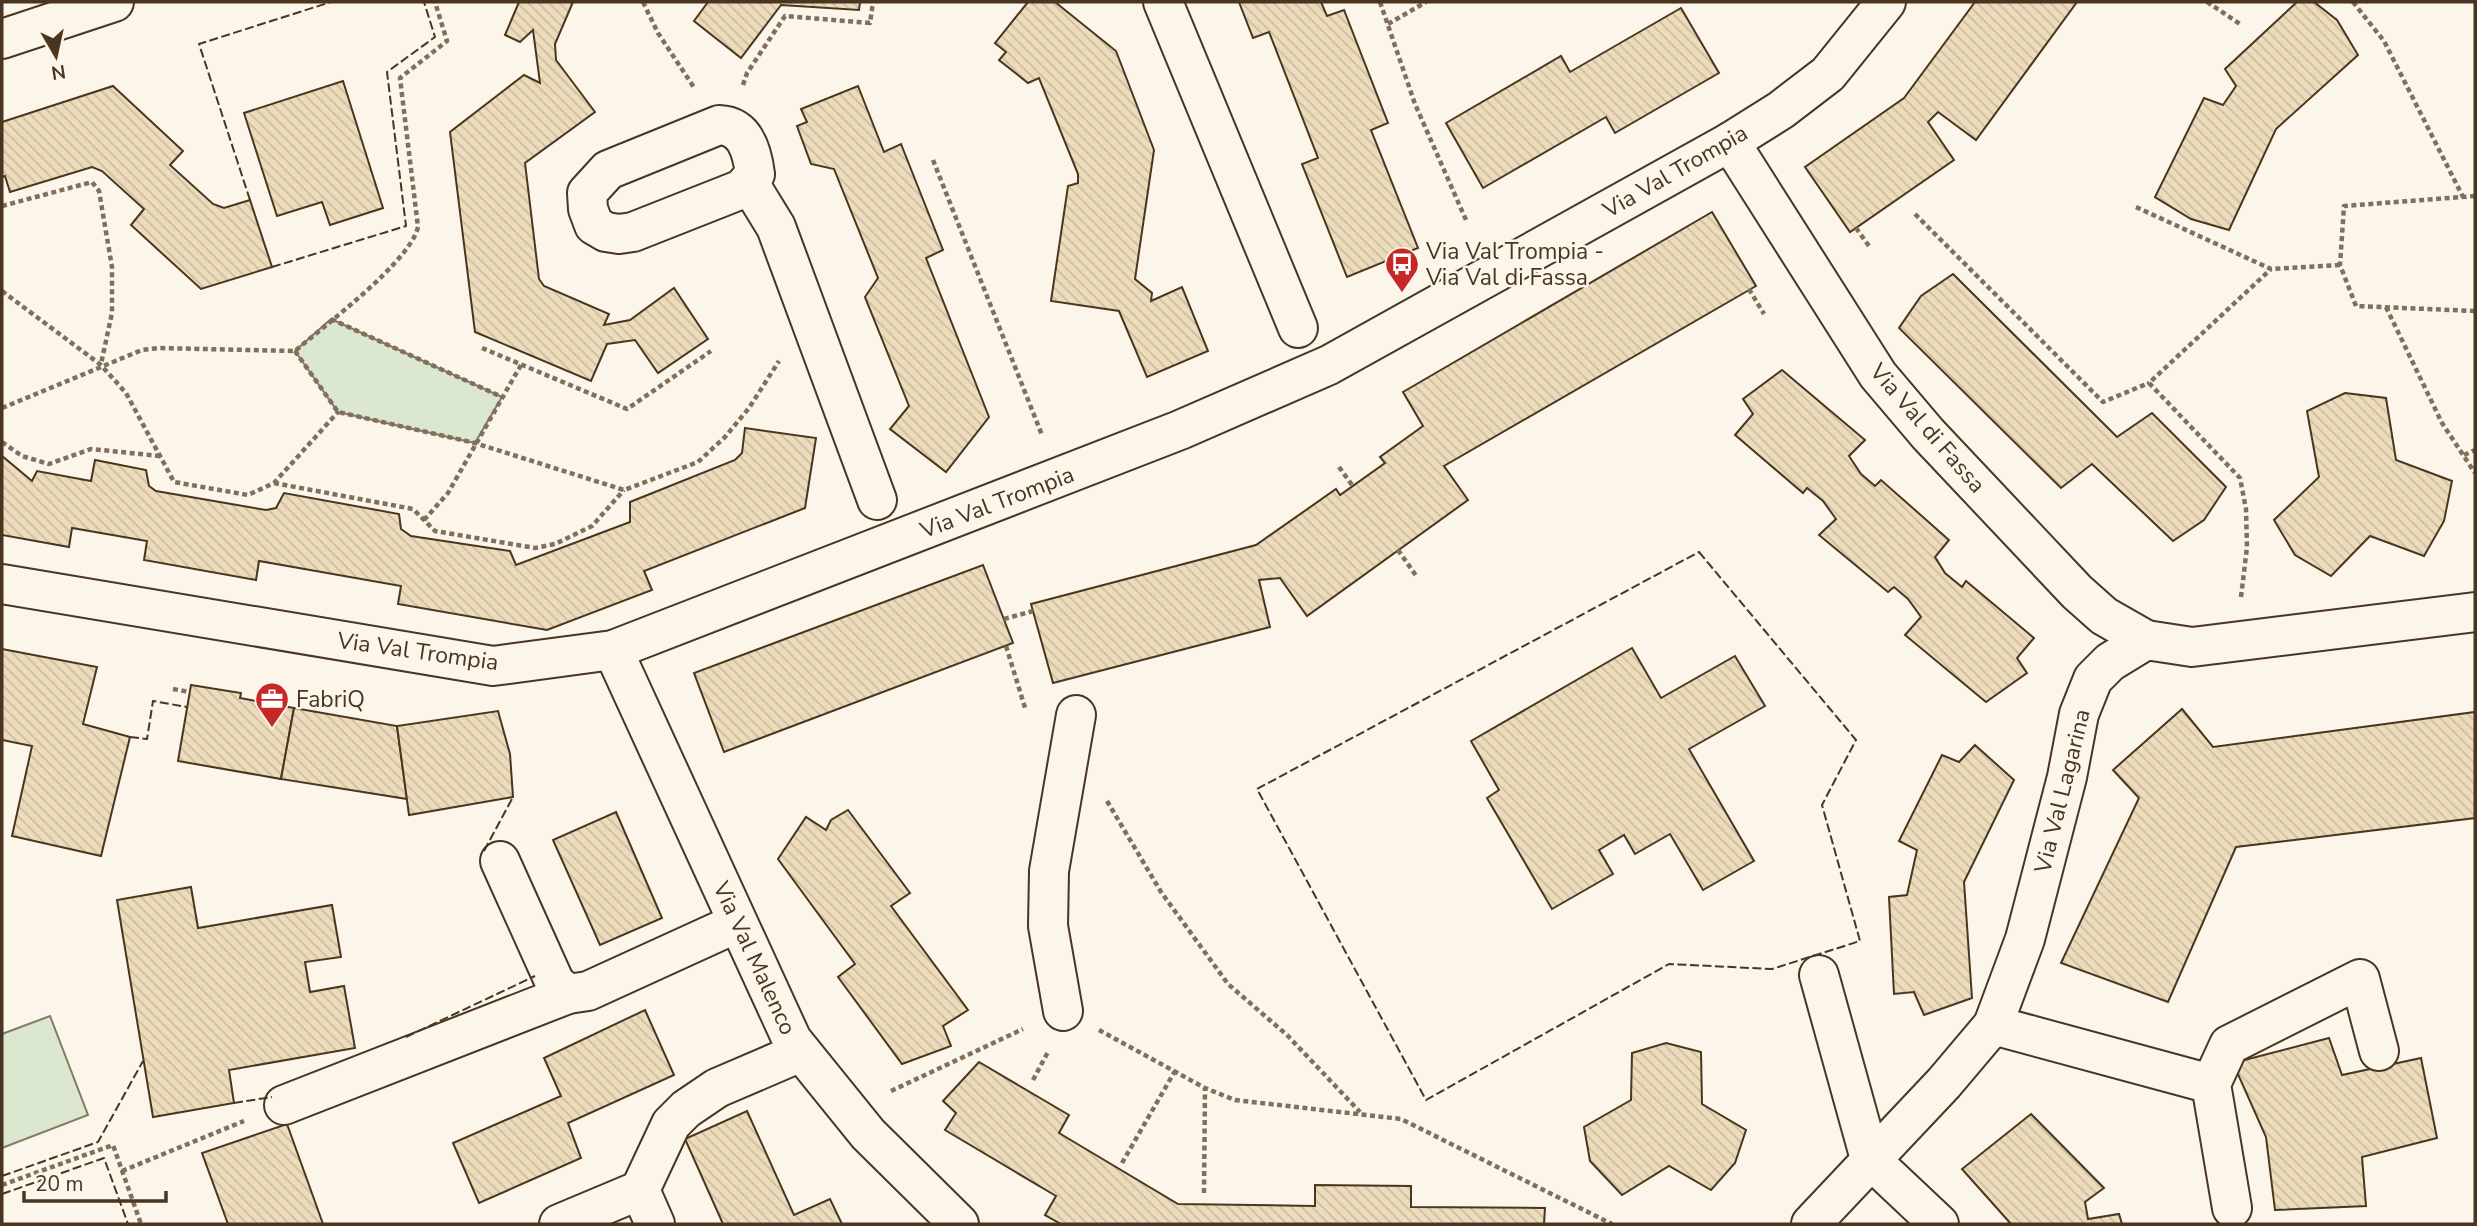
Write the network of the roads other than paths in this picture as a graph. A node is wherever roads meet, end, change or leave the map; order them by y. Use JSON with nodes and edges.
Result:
{"nodes":[{"id":1,"x":114,"y":2,"type":"edge"},
{"id":2,"x":1163,"y":2,"type":"edge"},
{"id":3,"x":1886,"y":2,"type":"edge"},
{"id":4,"x":2,"y":39,"type":"edge"},
{"id":5,"x":1730,"y":142,"type":"junction"},
{"id":6,"x":749,"y":183,"type":"junction"},
{"id":7,"x":1298,"y":328,"type":"dead end"},
{"id":8,"x":877,"y":500,"type":"dead end"},
{"id":9,"x":2,"y":584,"type":"edge"},
{"id":10,"x":2475,"y":612,"type":"edge"},
{"id":11,"x":2146,"y":640,"type":"junction"},
{"id":12,"x":613,"y":650,"type":"junction"},
{"id":13,"x":1076,"y":715,"type":"dead end"},
{"id":14,"x":500,"y":861,"type":"dead end"},
{"id":15,"x":737,"y":923,"type":"junction"},
{"id":16,"x":1819,"y":975,"type":"dead end"},
{"id":17,"x":568,"y":993,"type":"junction"},
{"id":18,"x":1063,"y":1011,"type":"road end"},
{"id":19,"x":1993,"y":1025,"type":"junction"},
{"id":20,"x":2379,"y":1051,"type":"dead end"},
{"id":21,"x":801,"y":1052,"type":"junction"},
{"id":22,"x":2211,"y":1084,"type":"junction"},
{"id":23,"x":284,"y":1105,"type":"road end"},
{"id":24,"x":1870,"y":1159,"type":"junction"},
{"id":25,"x":640,"y":1190,"type":"junction"},
{"id":26,"x":2232,"y":1208,"type":"dead end"},
{"id":27,"x":559,"y":1224,"type":"edge"},
{"id":28,"x":655,"y":1224,"type":"edge"},
{"id":29,"x":959,"y":1224,"type":"edge"},
{"id":30,"x":1811,"y":1224,"type":"edge"},
{"id":31,"x":1939,"y":1224,"type":"edge"}],
"edges":[{"from":1,"to":4,"type":"street"},
{"from":2,"to":7,"type":"street"},
{"from":3,"to":5,"type":"street","name":"Via Val Trompia"},
{"from":5,"to":11,"type":"street","name":"Via Val di Fassa"},
{"from":5,"to":12,"type":"street","name":"Via Val Trompia"},
{"from":6,"to":6,"type":"street"},
{"from":6,"to":8,"type":"street"},
{"from":9,"to":12,"type":"street","name":"Via Val Trompia"},
{"from":10,"to":11,"type":"street"},
{"from":11,"to":19,"type":"street","name":"Via Val Lagarina"},
{"from":12,"to":15,"type":"street","name":"Via Val Malenco"},
{"from":13,"to":18,"type":"street"},
{"from":14,"to":17,"type":"street"},
{"from":15,"to":17,"type":"street"},
{"from":15,"to":21,"type":"street","name":"Via Val Malenco"},
{"from":16,"to":24,"type":"street"},
{"from":17,"to":23,"type":"street"},
{"from":19,"to":22,"type":"street"},
{"from":19,"to":24,"type":"street","name":"Via Val Lagarina"},
{"from":20,"to":22,"type":"street"},
{"from":21,"to":25,"type":"street"},
{"from":21,"to":29,"type":"street","name":"Via Val Malenco"},
{"from":22,"to":26,"type":"street"},
{"from":24,"to":30,"type":"street","name":"Via Val Lagarina"},
{"from":24,"to":31,"type":"street"},
{"from":25,"to":27,"type":"street"},
{"from":25,"to":28,"type":"street"}]}
